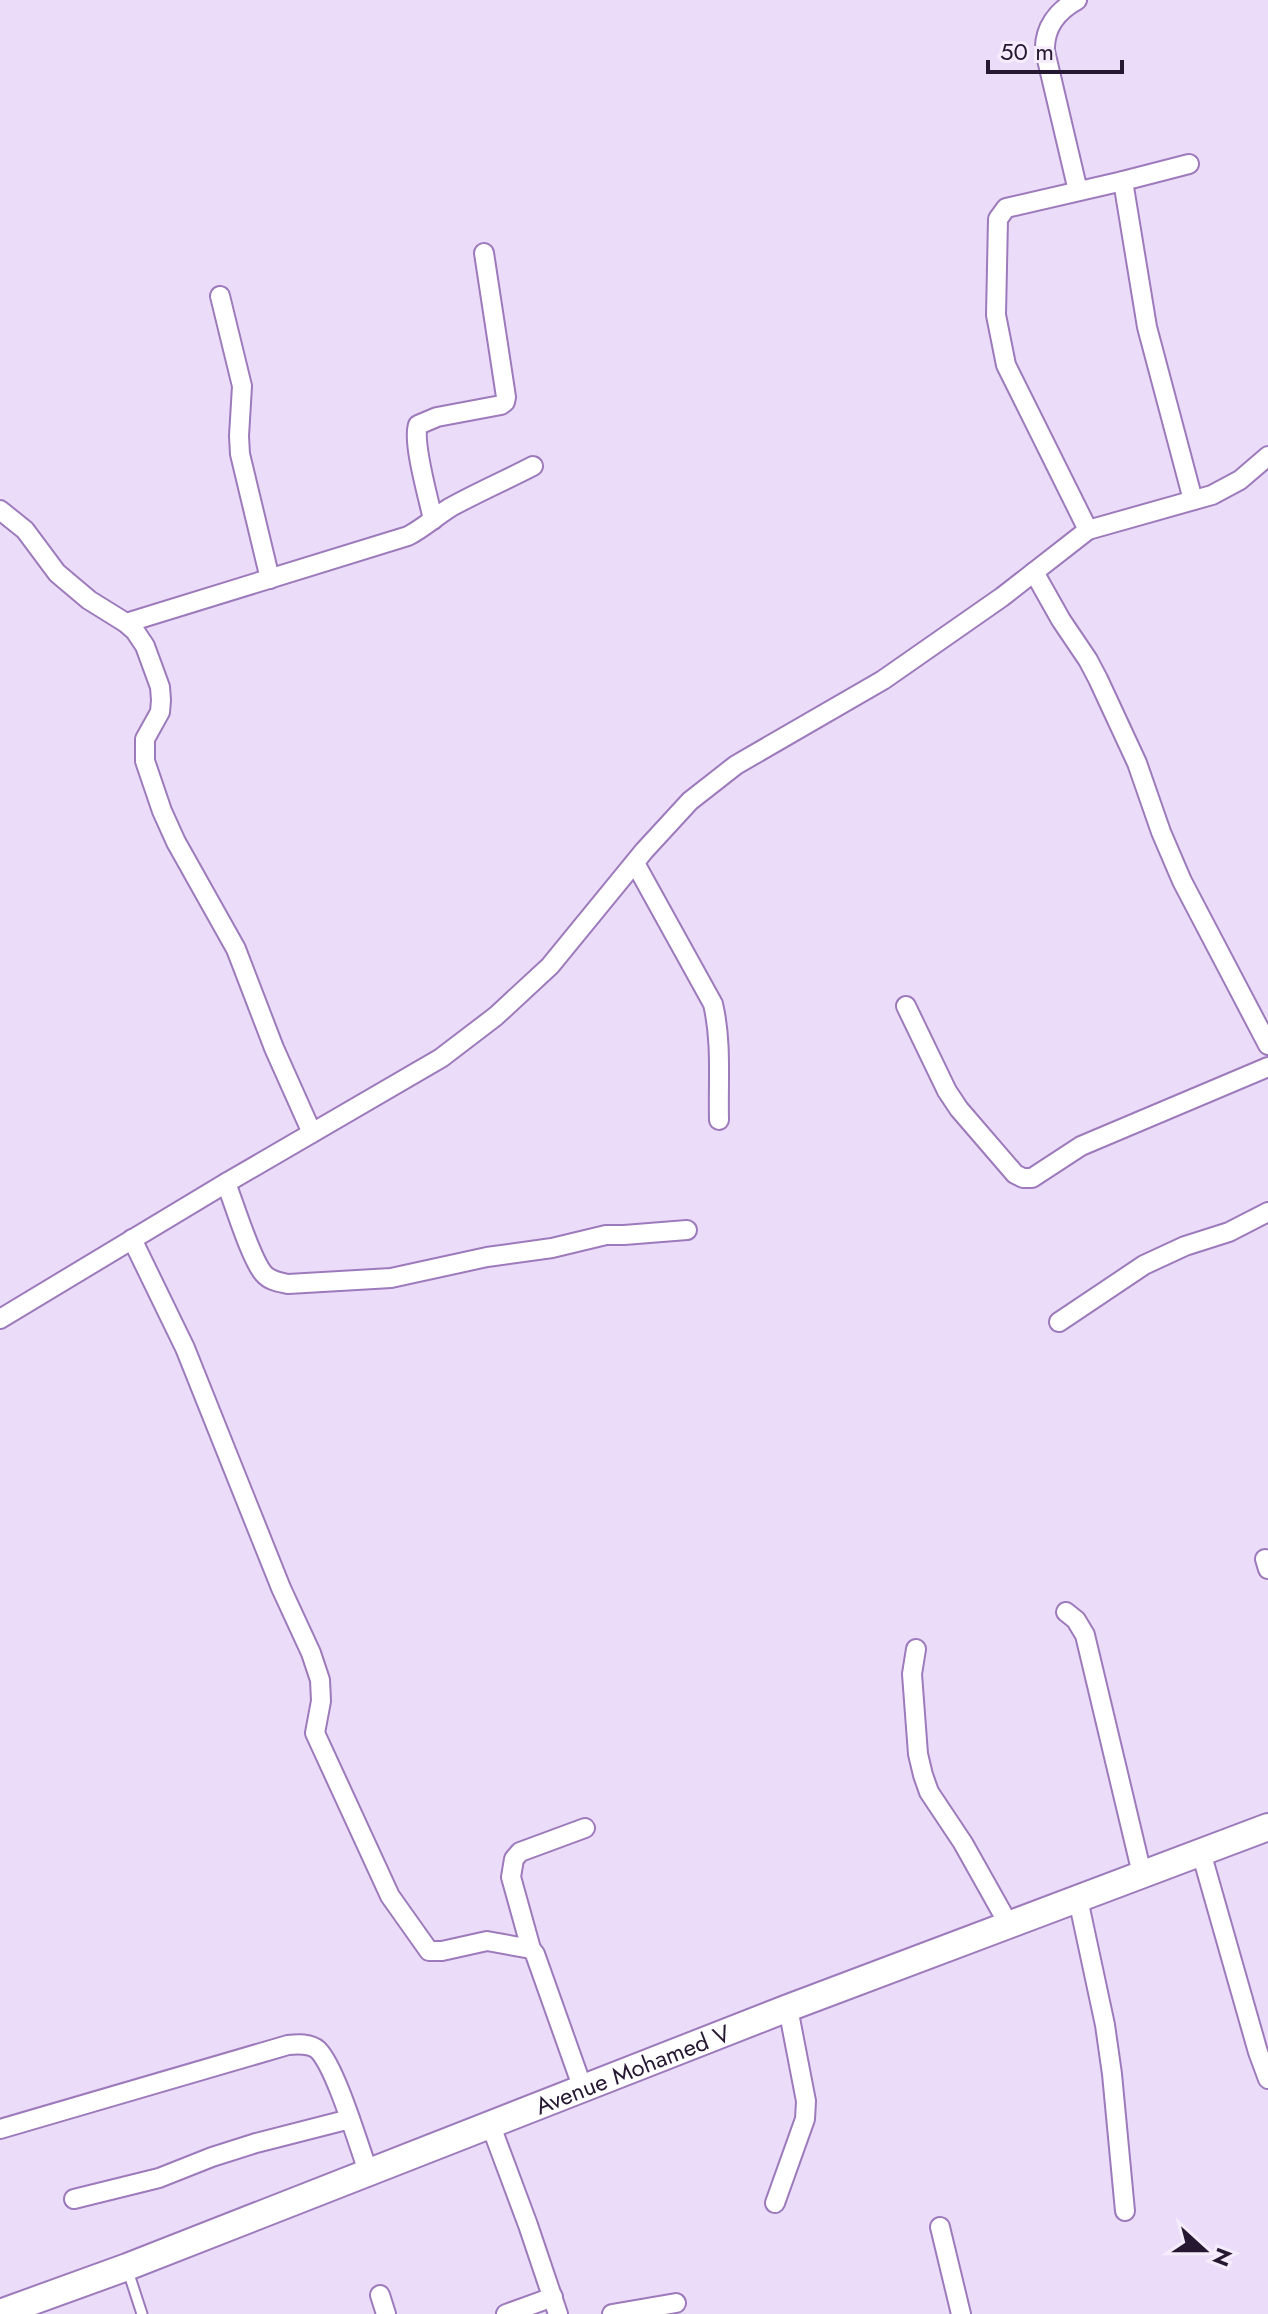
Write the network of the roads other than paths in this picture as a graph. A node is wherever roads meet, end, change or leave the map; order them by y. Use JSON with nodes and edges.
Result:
{"nodes":[{"id":1,"x":1077,"y":0,"type":"edge"},
{"id":2,"x":1189,"y":164,"type":"dead end"},
{"id":3,"x":1123,"y":181,"type":"junction"},
{"id":4,"x":1078,"y":191,"type":"junction"},
{"id":5,"x":484,"y":253,"type":"dead end"},
{"id":6,"x":220,"y":296,"type":"dead end"},
{"id":7,"x":1268,"y":456,"type":"edge"},
{"id":8,"x":533,"y":466,"type":"dead end"},
{"id":9,"x":1193,"y":500,"type":"junction"},
{"id":10,"x":0,"y":510,"type":"edge"},
{"id":11,"x":433,"y":520,"type":"junction"},
{"id":12,"x":1088,"y":530,"type":"junction"},
{"id":13,"x":1034,"y":572,"type":"junction"},
{"id":14,"x":270,"y":579,"type":"junction"},
{"id":15,"x":126,"y":623,"type":"junction"},
{"id":16,"x":635,"y":863,"type":"junction"},
{"id":17,"x":906,"y":1006,"type":"dead end"},
{"id":18,"x":1268,"y":1045,"type":"edge"},
{"id":19,"x":1268,"y":1067,"type":"edge"},
{"id":20,"x":719,"y":1120,"type":"dead end"},
{"id":21,"x":312,"y":1133,"type":"junction"},
{"id":22,"x":226,"y":1183,"type":"junction"},
{"id":23,"x":1268,"y":1212,"type":"edge"},
{"id":24,"x":687,"y":1230,"type":"dead end"},
{"id":25,"x":132,"y":1239,"type":"junction"},
{"id":26,"x":0,"y":1319,"type":"edge"},
{"id":27,"x":1059,"y":1322,"type":"dead end"},
{"id":28,"x":1066,"y":1612,"type":"dead end"},
{"id":29,"x":916,"y":1649,"type":"dead end"},
{"id":30,"x":1268,"y":1827,"type":"edge"},
{"id":31,"x":585,"y":1828,"type":"dead end"},
{"id":32,"x":1201,"y":1852,"type":"junction"},
{"id":33,"x":1142,"y":1874,"type":"junction"},
{"id":34,"x":1078,"y":1899,"type":"junction"},
{"id":35,"x":1009,"y":1925,"type":"junction"},
{"id":36,"x":531,"y":1949,"type":"junction"},
{"id":37,"x":788,"y":2008,"type":"junction"},
{"id":38,"x":1268,"y":2079,"type":"edge"},
{"id":39,"x":583,"y":2089,"type":"junction"},
{"id":40,"x":350,"y":2119,"type":"junction"},
{"id":41,"x":491,"y":2126,"type":"junction"},
{"id":42,"x":0,"y":2129,"type":"edge"},
{"id":43,"x":369,"y":2174,"type":"junction"},
{"id":44,"x":74,"y":2199,"type":"dead end"},
{"id":45,"x":775,"y":2203,"type":"dead end"},
{"id":46,"x":1125,"y":2211,"type":"dead end"},
{"id":47,"x":940,"y":2227,"type":"dead end"},
{"id":48,"x":127,"y":2267,"type":"junction"},
{"id":49,"x":380,"y":2295,"type":"dead end"},
{"id":50,"x":676,"y":2303,"type":"dead end"},
{"id":51,"x":555,"y":2306,"type":"edge"},
{"id":52,"x":0,"y":2313,"type":"edge"},
{"id":53,"x":142,"y":2314,"type":"edge"},
{"id":54,"x":386,"y":2314,"type":"edge"},
{"id":55,"x":506,"y":2314,"type":"edge"},
{"id":56,"x":612,"y":2314,"type":"edge"},
{"id":57,"x":961,"y":2314,"type":"edge"}],
"edges":[{"from":1,"to":4,"type":"street"},
{"from":2,"to":3,"type":"street"},
{"from":3,"to":4,"type":"street"},
{"from":3,"to":9,"type":"street"},
{"from":4,"to":12,"type":"street"},
{"from":5,"to":11,"type":"street"},
{"from":6,"to":14,"type":"street"},
{"from":7,"to":9,"type":"street"},
{"from":8,"to":11,"type":"street"},
{"from":9,"to":12,"type":"street"},
{"from":10,"to":15,"type":"street"},
{"from":11,"to":14,"type":"street"},
{"from":12,"to":13,"type":"street"},
{"from":13,"to":16,"type":"street"},
{"from":13,"to":18,"type":"street"},
{"from":14,"to":15,"type":"street"},
{"from":15,"to":21,"type":"street"},
{"from":16,"to":20,"type":"street"},
{"from":16,"to":21,"type":"street"},
{"from":17,"to":19,"type":"street"},
{"from":21,"to":22,"type":"street"},
{"from":22,"to":24,"type":"street"},
{"from":22,"to":25,"type":"street"},
{"from":23,"to":27,"type":"street"},
{"from":25,"to":26,"type":"street"},
{"from":25,"to":36,"type":"street"},
{"from":28,"to":33,"type":"street"},
{"from":29,"to":35,"type":"street"},
{"from":30,"to":32,"type":"main road","name":"Avenue Mohamed V"},
{"from":31,"to":36,"type":"street"},
{"from":32,"to":33,"type":"main road","name":"Avenue Mohamed V"},
{"from":32,"to":38,"type":"street"},
{"from":33,"to":34,"type":"main road","name":"Avenue Mohamed V"},
{"from":34,"to":35,"type":"main road","name":"Avenue Mohamed V"},
{"from":34,"to":46,"type":"street"},
{"from":35,"to":37,"type":"main road","name":"Avenue Mohamed V"},
{"from":36,"to":39,"type":"street"},
{"from":37,"to":39,"type":"main road","name":"Avenue Mohamed V"},
{"from":37,"to":45,"type":"street"},
{"from":39,"to":41,"type":"main road","name":"Avenue Mohamed V"},
{"from":40,"to":42,"type":"street"},
{"from":40,"to":43,"type":"street"},
{"from":40,"to":44,"type":"street"},
{"from":41,"to":43,"type":"main road","name":"Avenue Mohamed V"},
{"from":41,"to":51,"type":"street"},
{"from":43,"to":48,"type":"main road","name":"Avenue Mohamed V"},
{"from":47,"to":57,"type":"street"},
{"from":48,"to":52,"type":"main road","name":"Avenue Mohamed V"},
{"from":48,"to":53,"type":"lane"},
{"from":49,"to":54,"type":"street"},
{"from":50,"to":56,"type":"street"},
{"from":51,"to":55,"type":"street"}]}
